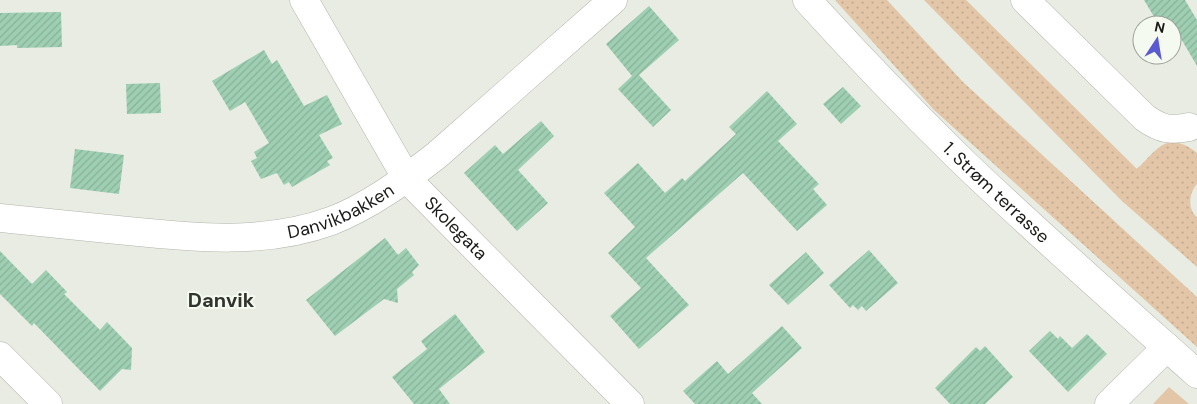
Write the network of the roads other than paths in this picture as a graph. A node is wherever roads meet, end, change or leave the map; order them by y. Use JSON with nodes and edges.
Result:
{"nodes":[{"id":1,"x":304,"y":0,"type":"edge"},
{"id":2,"x":613,"y":0,"type":"edge"},
{"id":3,"x":807,"y":0,"type":"edge"},
{"id":4,"x":1025,"y":0,"type":"edge"},
{"id":5,"x":1194,"y":127,"type":"edge"},
{"id":6,"x":407,"y":179,"type":"junction"},
{"id":7,"x":0,"y":218,"type":"edge"},
{"id":8,"x":1167,"y":347,"type":"junction"},
{"id":9,"x":0,"y":356,"type":"edge"},
{"id":10,"x":1197,"y":374,"type":"edge"},
{"id":11,"x":48,"y":404,"type":"edge"},
{"id":12,"x":630,"y":404,"type":"edge"},
{"id":13,"x":1109,"y":404,"type":"edge"}],
"edges":[{"from":1,"to":6,"type":"street","name":"Skolegata"},
{"from":2,"to":6,"type":"street","name":"Danvikbakken"},
{"from":3,"to":8,"type":"street","name":"1. Strøm terrasse"},
{"from":4,"to":5,"type":"street"},
{"from":6,"to":7,"type":"street","name":"Danvikbakken"},
{"from":6,"to":12,"type":"street","name":"Skolegata"},
{"from":8,"to":10,"type":"street","name":"1. Strøm terrasse"},
{"from":8,"to":13,"type":"street"},
{"from":9,"to":11,"type":"street"}]}
